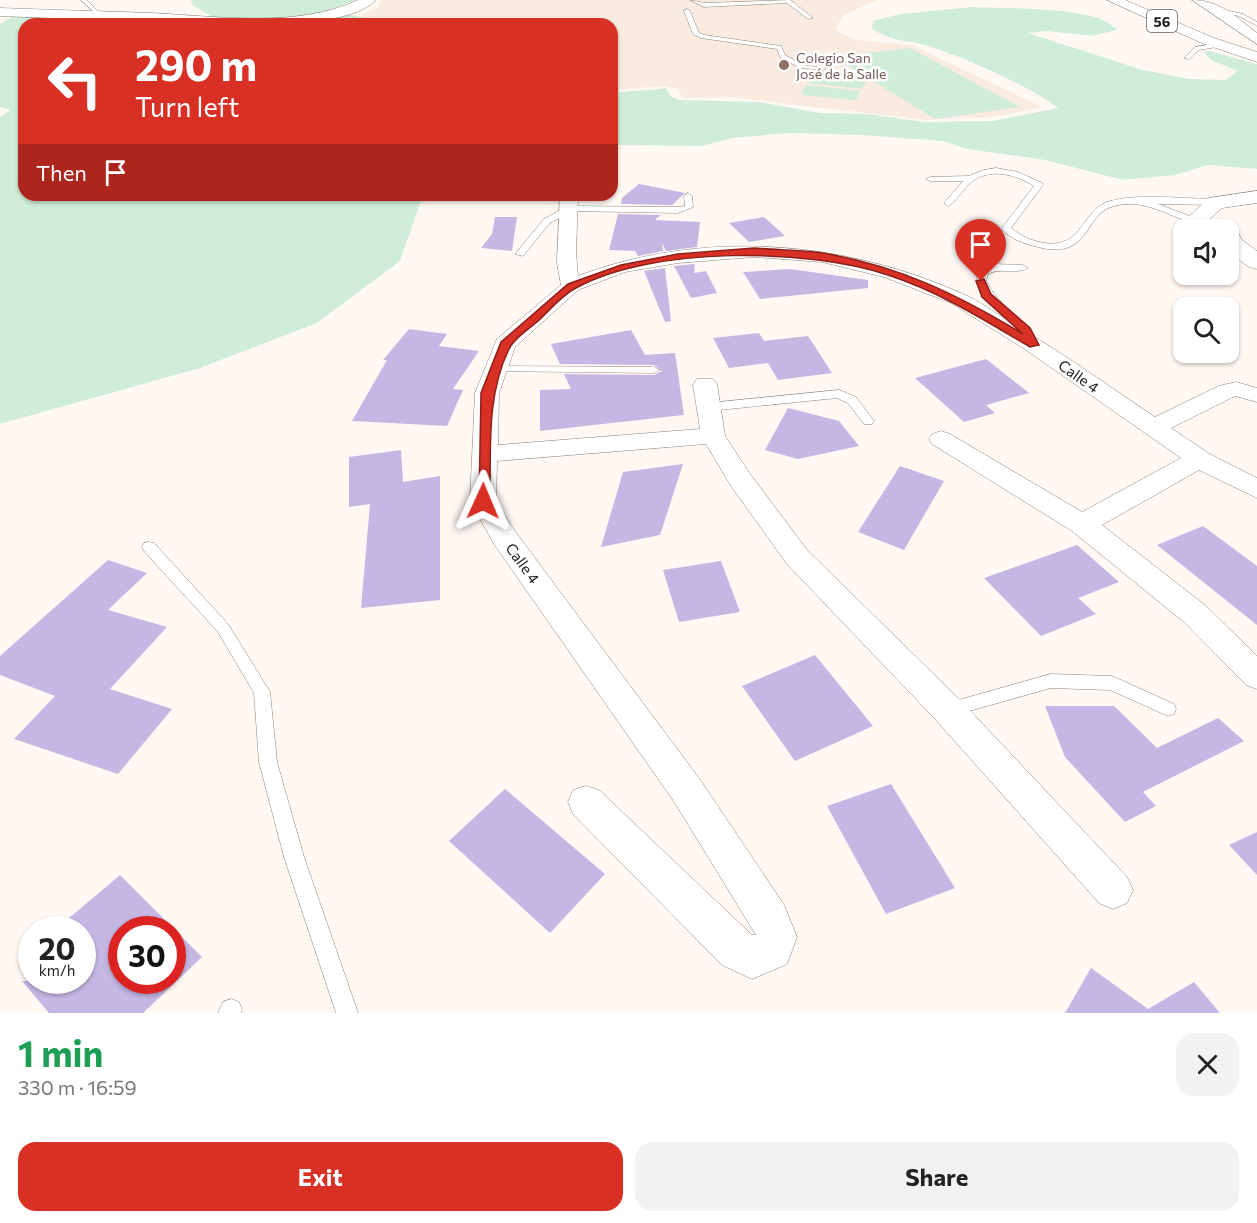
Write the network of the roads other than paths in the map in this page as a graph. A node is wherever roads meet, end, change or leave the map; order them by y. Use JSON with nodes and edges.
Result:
{"nodes":[{"id":1,"x":84,"y":0,"type":"edge"},
{"id":2,"x":369,"y":0,"type":"edge"},
{"id":3,"x":693,"y":0,"type":"edge"},
{"id":4,"x":1114,"y":0,"type":"edge"},
{"id":5,"x":1199,"y":0,"type":"edge"},
{"id":6,"x":762,"y":1,"type":"edge"},
{"id":7,"x":687,"y":11,"type":"dead end"},
{"id":8,"x":0,"y":12,"type":"edge"},
{"id":9,"x":1253,"y":12,"type":"dead end"},
{"id":10,"x":100,"y":15,"type":"junction"},
{"id":11,"x":1230,"y":15,"type":"junction"},
{"id":12,"x":170,"y":18,"type":"edge"},
{"id":13,"x":296,"y":18,"type":"edge"},
{"id":14,"x":810,"y":18,"type":"dead end"},
{"id":15,"x":1257,"y":24,"type":"edge"},
{"id":16,"x":1214,"y":38,"type":"junction"},
{"id":17,"x":1257,"y":40,"type":"edge"},
{"id":18,"x":1257,"y":57,"type":"edge"},
{"id":19,"x":1187,"y":58,"type":"dead end"},
{"id":20,"x":823,"y":68,"type":"dead end"},
{"id":21,"x":972,"y":178,"type":"junction"},
{"id":22,"x":930,"y":179,"type":"dead end"},
{"id":23,"x":688,"y":196,"type":"dead end"},
{"id":24,"x":1257,"y":197,"type":"edge"},
{"id":25,"x":1143,"y":201,"type":"junction"},
{"id":26,"x":570,"y":202,"type":"edge"},
{"id":27,"x":1216,"y":202,"type":"junction"},
{"id":28,"x":948,"y":203,"type":"dead end"},
{"id":29,"x":1257,"y":209,"type":"edge"},
{"id":30,"x":1184,"y":219,"type":"edge"},
{"id":31,"x":1202,"y":219,"type":"edge"},
{"id":32,"x":1229,"y":219,"type":"edge"},
{"id":33,"x":1239,"y":248,"type":"edge"},
{"id":34,"x":520,"y":254,"type":"dead end"},
{"id":35,"x":1257,"y":261,"type":"edge"},
{"id":36,"x":1023,"y":268,"type":"dead end"},
{"id":37,"x":1239,"y":269,"type":"edge"},
{"id":38,"x":1257,"y":278,"type":"edge"},
{"id":39,"x":572,"y":286,"type":"junction"},
{"id":40,"x":1034,"y":345,"type":"junction"},
{"id":41,"x":494,"y":369,"type":"junction"},
{"id":42,"x":654,"y":370,"type":"dead end"},
{"id":43,"x":1257,"y":395,"type":"edge"},
{"id":44,"x":709,"y":409,"type":"junction"},
{"id":45,"x":868,"y":421,"type":"dead end"},
{"id":46,"x":1152,"y":428,"type":"junction"},
{"id":47,"x":941,"y":439,"type":"dead end"},
{"id":48,"x":484,"y":454,"type":"junction"},
{"id":49,"x":1199,"y":459,"type":"junction"},
{"id":50,"x":1257,"y":489,"type":"edge"},
{"id":51,"x":1083,"y":524,"type":"junction"},
{"id":52,"x":149,"y":547,"type":"dead end"},
{"id":53,"x":1257,"y":676,"type":"edge"},
{"id":54,"x":1168,"y":708,"type":"dead end"},
{"id":55,"x":948,"y":710,"type":"junction"},
{"id":56,"x":586,"y":802,"type":"dead end"},
{"id":57,"x":1113,"y":890,"type":"dead end"},
{"id":58,"x":347,"y":1013,"type":"edge"}],
"edges":[{"from":1,"to":10,"type":"lane"},
{"from":2,"to":13,"type":"main road"},
{"from":3,"to":6,"type":"lane"},
{"from":4,"to":16,"type":"main road","number":"56"},
{"from":5,"to":11,"type":"main road"},
{"from":6,"to":14,"type":"lane"},
{"from":7,"to":20,"type":"lane"},
{"from":8,"to":10,"type":"main road"},
{"from":9,"to":11,"type":"lane"},
{"from":10,"to":12,"type":"main road"},
{"from":11,"to":15,"type":"lane"},
{"from":11,"to":16,"type":"main road"},
{"from":11,"to":17,"type":"main road"},
{"from":16,"to":18,"type":"main road"},
{"from":16,"to":19,"type":"lane"},
{"from":21,"to":22,"type":"lane"},
{"from":21,"to":25,"type":"lane"},
{"from":21,"to":28,"type":"lane"},
{"from":23,"to":26,"type":"lane"},
{"from":24,"to":27,"type":"main road"},
{"from":25,"to":27,"type":"lane"},
{"from":25,"to":30,"type":"lane"},
{"from":26,"to":34,"type":"lane"},
{"from":26,"to":39,"type":"street"},
{"from":27,"to":31,"type":"main road"},
{"from":29,"to":32,"type":"main road"},
{"from":33,"to":35,"type":"main road"},
{"from":36,"to":40,"type":"lane"},
{"from":37,"to":38,"type":"main road"},
{"from":39,"to":40,"type":"street","name":"Calle 4"},
{"from":39,"to":41,"type":"street","name":"Calle 4"},
{"from":40,"to":46,"type":"street","name":"Calle 4"},
{"from":41,"to":42,"type":"lane"},
{"from":41,"to":48,"type":"street","name":"Calle 4"},
{"from":43,"to":46,"type":"street"},
{"from":44,"to":45,"type":"lane"},
{"from":44,"to":48,"type":"street"},
{"from":44,"to":55,"type":"street"},
{"from":46,"to":49,"type":"street","name":"Calle 4"},
{"from":47,"to":51,"type":"street"},
{"from":48,"to":56,"type":"street","name":"Calle 4"},
{"from":49,"to":50,"type":"street","name":"Calle 4"},
{"from":49,"to":51,"type":"street"},
{"from":51,"to":53,"type":"street"},
{"from":52,"to":58,"type":"lane"},
{"from":54,"to":55,"type":"lane"},
{"from":55,"to":57,"type":"street"}]}
